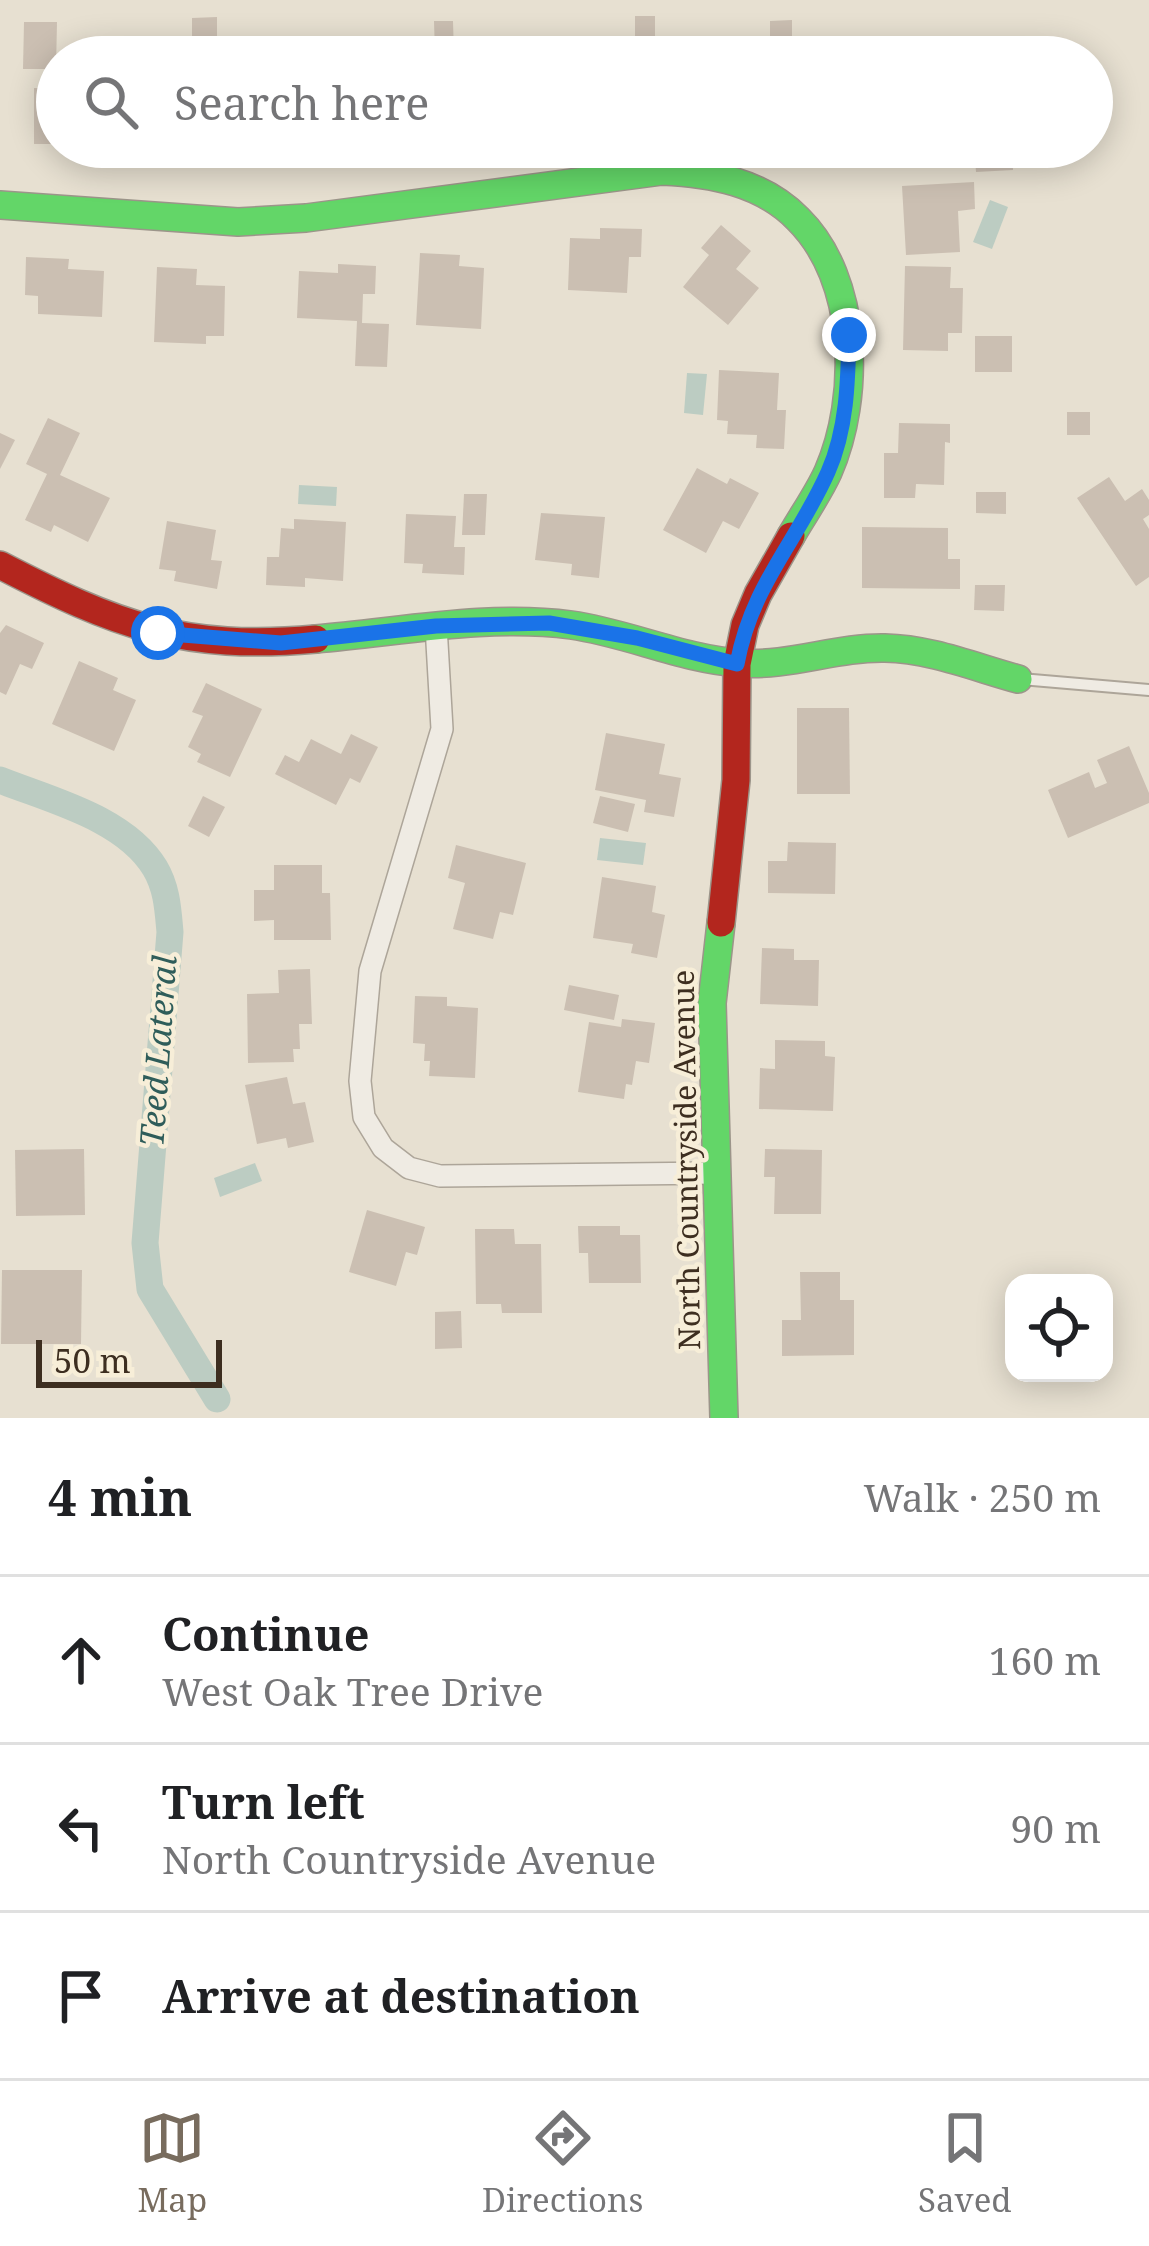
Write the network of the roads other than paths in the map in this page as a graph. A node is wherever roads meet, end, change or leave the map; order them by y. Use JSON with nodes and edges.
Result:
{"nodes":[{"id":1,"x":0,"y":206,"type":"edge"},
{"id":2,"x":0,"y":565,"type":"edge"},
{"id":3,"x":436,"y":626,"type":"junction"},
{"id":4,"x":737,"y":664,"type":"junction"},
{"id":5,"x":1018,"y":680,"type":"joint"},
{"id":6,"x":1149,"y":690,"type":"edge"},
{"id":7,"x":718,"y":1173,"type":"junction"},
{"id":8,"x":724,"y":1418,"type":"edge"}],
"edges":[{"from":1,"to":4,"type":"street","name":"North Countryside Avenue"},
{"from":2,"to":3,"type":"street"},
{"from":3,"to":4,"type":"street"},
{"from":3,"to":7,"type":"street"},
{"from":4,"to":5,"type":"street"},
{"from":4,"to":7,"type":"street","name":"North Countryside Avenue"},
{"from":5,"to":6,"type":"lane"},
{"from":7,"to":8,"type":"street","name":"North Countryside Avenue"}]}
